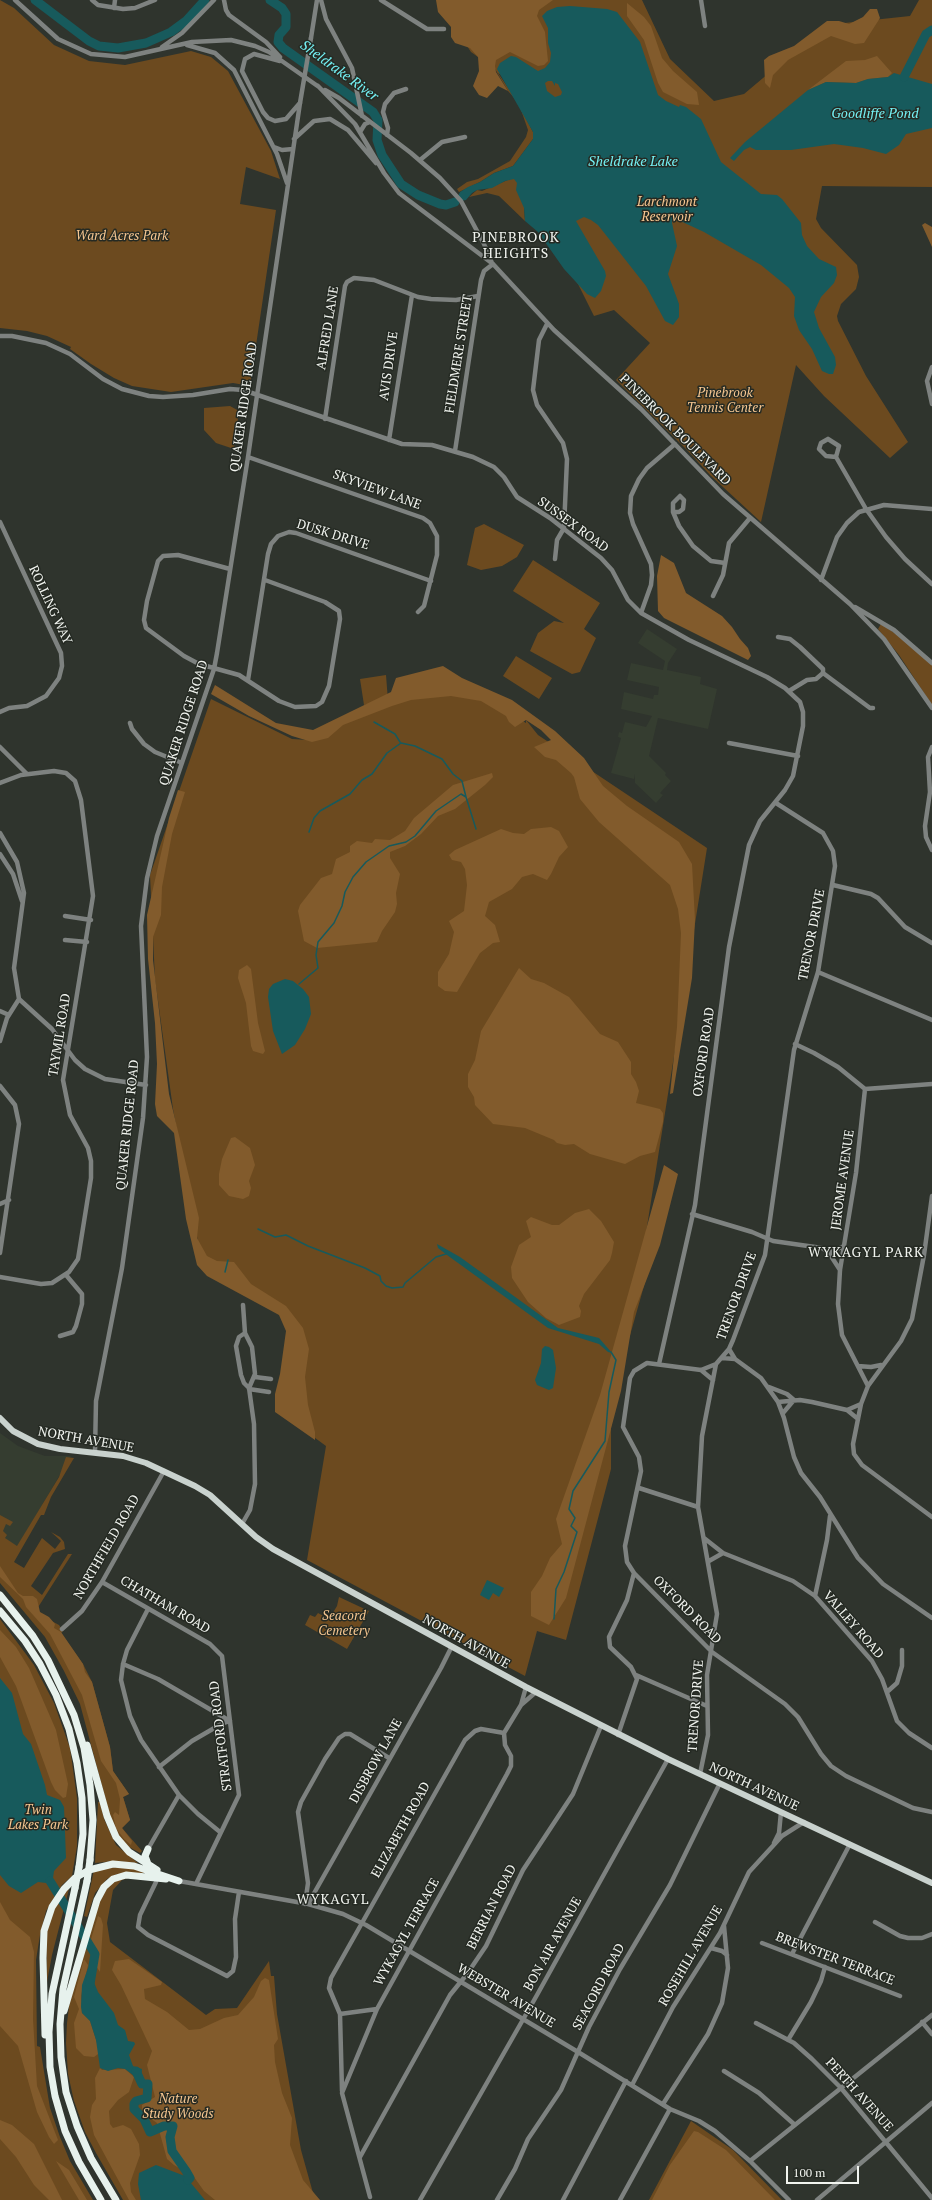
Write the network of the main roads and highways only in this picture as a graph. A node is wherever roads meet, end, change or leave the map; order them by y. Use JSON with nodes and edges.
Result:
{"nodes":[{"id":1,"x":0,"y":1418,"type":"edge"},
{"id":2,"x":0,"y":1595,"type":"edge"},
{"id":3,"x":0,"y":1610,"type":"edge"},
{"id":4,"x":78,"y":1725,"type":"junction"},
{"id":5,"x":148,"y":1849,"type":"road end"},
{"id":6,"x":148,"y":1865,"type":"junction"},
{"id":7,"x":178,"y":1881,"type":"junction"},
{"id":8,"x":932,"y":1883,"type":"edge"},
{"id":9,"x":60,"y":2024,"type":"junction"},
{"id":10,"x":49,"y":2057,"type":"junction"},
{"id":11,"x":101,"y":2200,"type":"edge"},
{"id":12,"x":116,"y":2200,"type":"edge"}],
"edges":[{"from":1,"to":8,"type":"main road","name":"NORTH AVENUE"},
{"from":2,"to":4,"type":"highway"},
{"from":3,"to":10,"type":"highway","bridge":true},
{"from":4,"to":6,"type":"highway"},
{"from":4,"to":9,"type":"highway","bridge":true},
{"from":5,"to":6,"type":"highway"},
{"from":6,"to":7,"type":"highway"},
{"from":7,"to":9,"type":"highway"},
{"from":7,"to":10,"type":"highway"},
{"from":9,"to":12,"type":"highway"},
{"from":10,"to":11,"type":"highway"}]}
